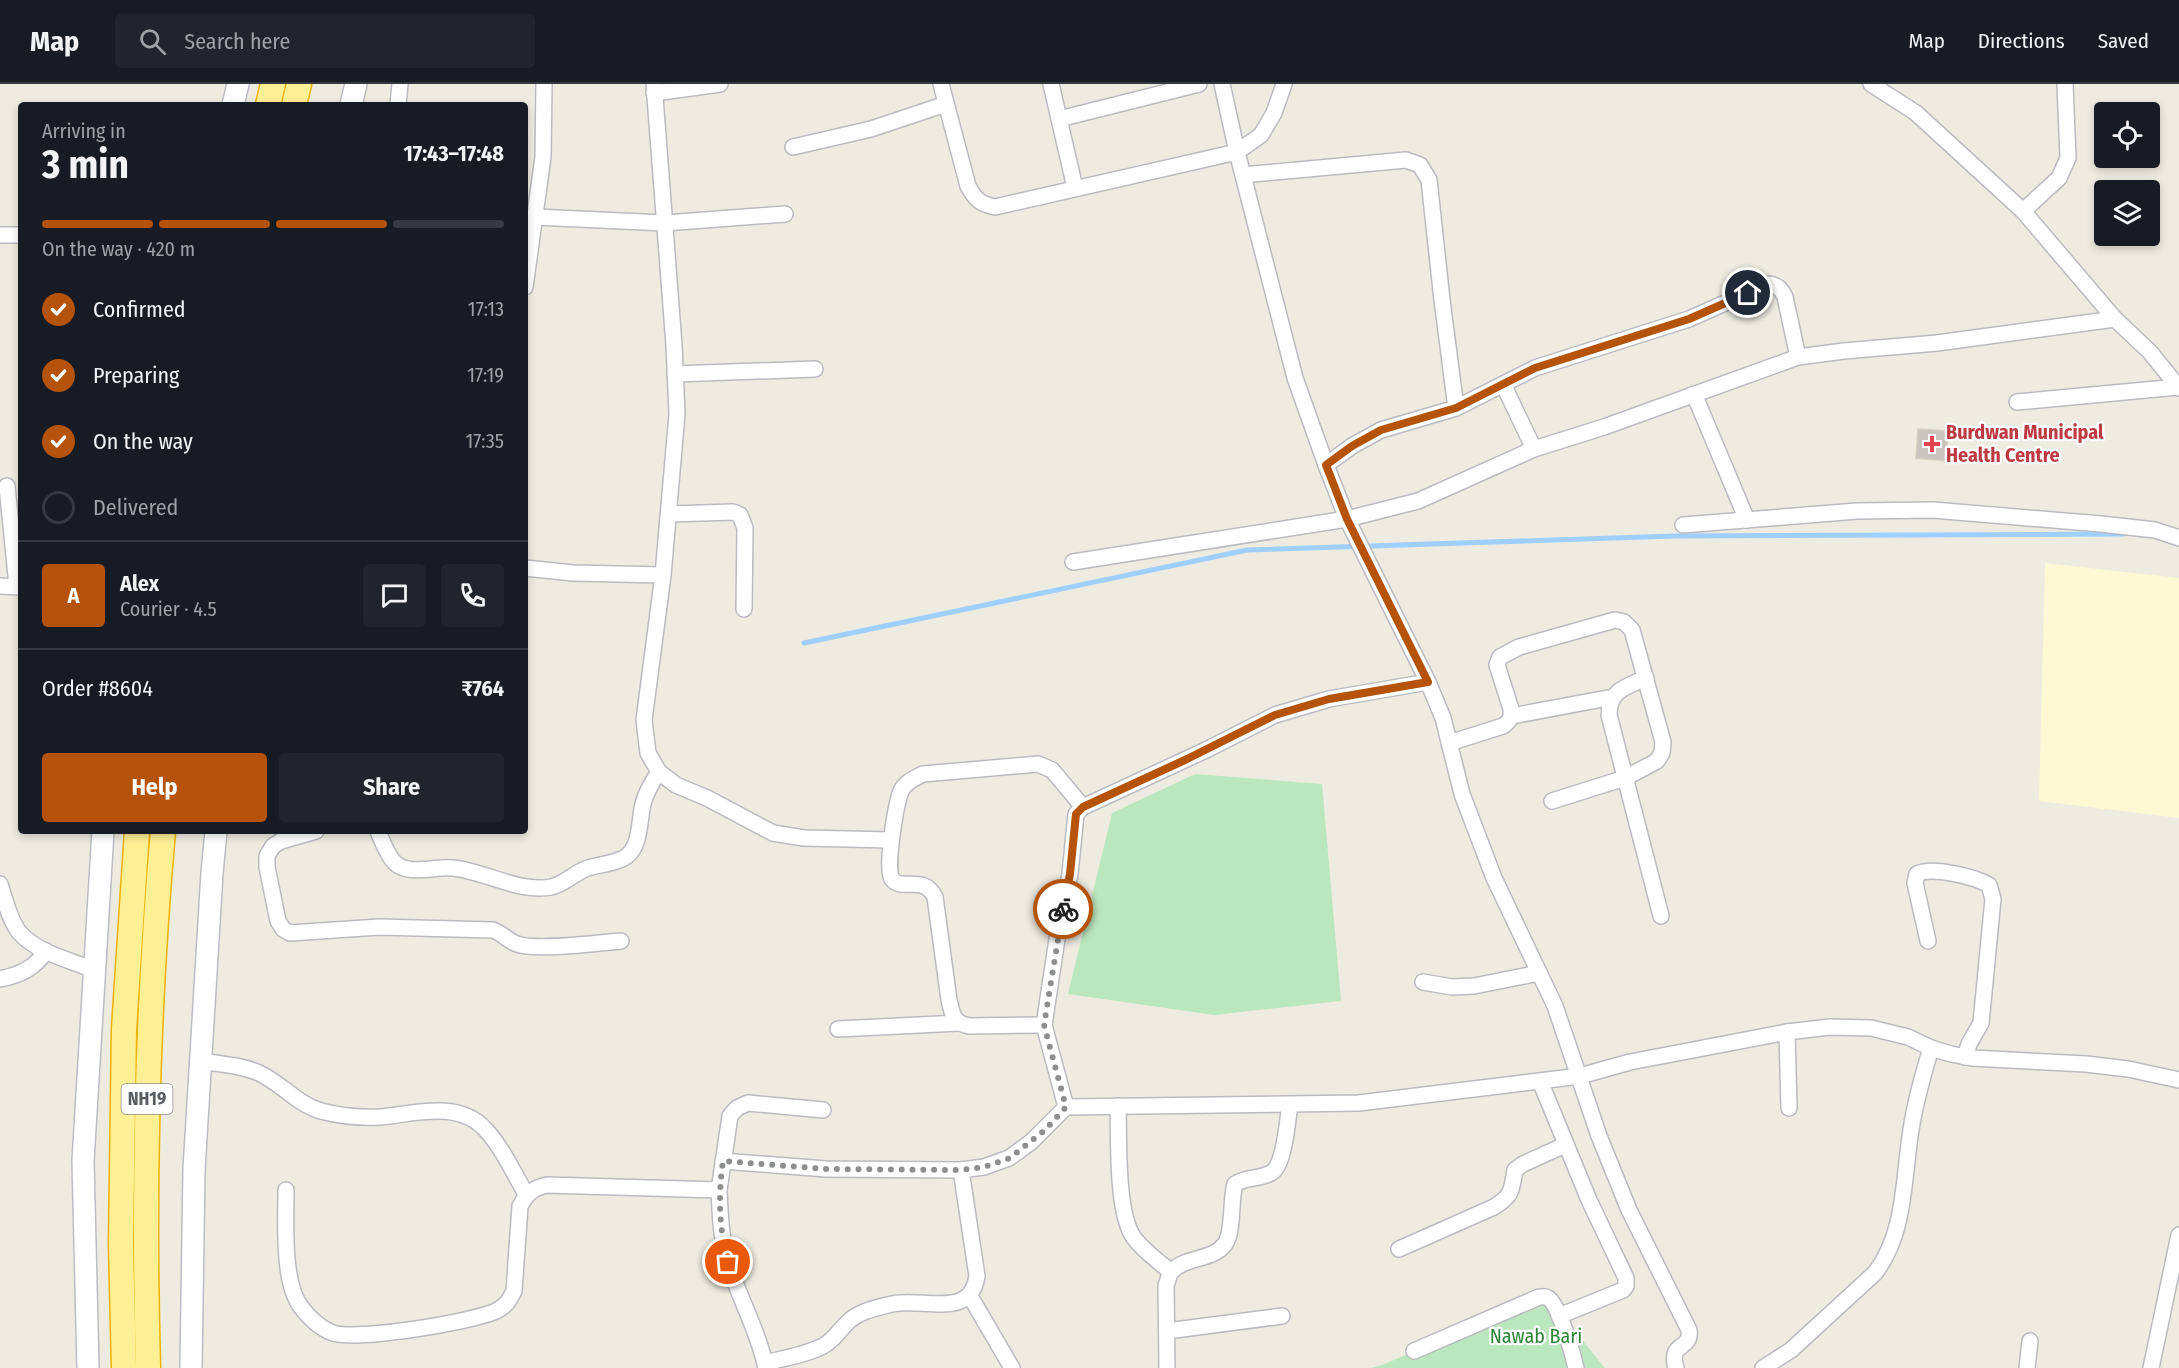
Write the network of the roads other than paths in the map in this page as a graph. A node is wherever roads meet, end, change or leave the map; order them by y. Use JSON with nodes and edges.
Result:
{"nodes":[{"id":1,"x":238,"y":84,"type":"edge"},
{"id":2,"x":273,"y":84,"type":"edge"},
{"id":3,"x":299,"y":84,"type":"edge"},
{"id":4,"x":356,"y":84,"type":"edge"},
{"id":5,"x":400,"y":84,"type":"edge"},
{"id":6,"x":544,"y":84,"type":"edge"},
{"id":7,"x":720,"y":84,"type":"edge"},
{"id":8,"x":941,"y":84,"type":"edge"},
{"id":9,"x":1051,"y":84,"type":"edge"},
{"id":10,"x":1199,"y":84,"type":"edge"},
{"id":11,"x":1222,"y":84,"type":"edge"},
{"id":12,"x":1284,"y":84,"type":"edge"},
{"id":13,"x":1871,"y":84,"type":"edge"},
{"id":14,"x":2065,"y":84,"type":"edge"},
{"id":15,"x":654,"y":89,"type":"edge"},
{"id":16,"x":234,"y":102,"type":"edge"},
{"id":17,"x":269,"y":102,"type":"edge"},
{"id":18,"x":295,"y":102,"type":"edge"},
{"id":19,"x":352,"y":102,"type":"edge"},
{"id":20,"x":398,"y":102,"type":"edge"},
{"id":21,"x":946,"y":104,"type":"junction"},
{"id":22,"x":1059,"y":119,"type":"junction"},
{"id":23,"x":793,"y":147,"type":"dead end"},
{"id":24,"x":1237,"y":152,"type":"junction"},
{"id":25,"x":1242,"y":176,"type":"junction"},
{"id":26,"x":1075,"y":188,"type":"junction"},
{"id":27,"x":2023,"y":211,"type":"junction"},
{"id":28,"x":785,"y":214,"type":"dead end"},
{"id":29,"x":535,"y":217,"type":"junction"},
{"id":30,"x":665,"y":223,"type":"junction"},
{"id":31,"x":0,"y":235,"type":"edge"},
{"id":32,"x":18,"y":235,"type":"edge"},
{"id":33,"x":528,"y":266,"type":"edge"},
{"id":34,"x":2115,"y":319,"type":"junction"},
{"id":35,"x":1798,"y":357,"type":"junction"},
{"id":36,"x":815,"y":369,"type":"dead end"},
{"id":37,"x":675,"y":374,"type":"junction"},
{"id":38,"x":1503,"y":384,"type":"junction"},
{"id":39,"x":2178,"y":387,"type":"edge"},
{"id":40,"x":1694,"y":394,"type":"junction"},
{"id":41,"x":2017,"y":402,"type":"dead end"},
{"id":42,"x":1456,"y":408,"type":"junction"},
{"id":43,"x":1534,"y":449,"type":"junction"},
{"id":44,"x":1326,"y":465,"type":"junction"},
{"id":45,"x":9,"y":485,"type":"edge"},
{"id":46,"x":669,"y":514,"type":"junction"},
{"id":47,"x":1347,"y":519,"type":"junction"},
{"id":48,"x":1747,"y":520,"type":"junction"},
{"id":49,"x":1683,"y":525,"type":"dead end"},
{"id":50,"x":2179,"y":538,"type":"edge"},
{"id":51,"x":1073,"y":562,"type":"dead end"},
{"id":52,"x":528,"y":568,"type":"edge"},
{"id":53,"x":663,"y":575,"type":"junction"},
{"id":54,"x":18,"y":576,"type":"edge"},
{"id":55,"x":0,"y":585,"type":"edge"},
{"id":56,"x":18,"y":586,"type":"edge"},
{"id":57,"x":744,"y":609,"type":"dead end"},
{"id":58,"x":1646,"y":678,"type":"junction"},
{"id":59,"x":1428,"y":682,"type":"junction"},
{"id":60,"x":1613,"y":697,"type":"junction"},
{"id":61,"x":1512,"y":716,"type":"junction"},
{"id":62,"x":1449,"y":743,"type":"junction"},
{"id":63,"x":659,"y":772,"type":"junction"},
{"id":64,"x":1625,"y":778,"type":"junction"},
{"id":65,"x":1552,"y":801,"type":"dead end"},
{"id":66,"x":1083,"y":807,"type":"junction"},
{"id":67,"x":103,"y":834,"type":"edge"},
{"id":68,"x":137,"y":834,"type":"edge"},
{"id":69,"x":163,"y":834,"type":"edge"},
{"id":70,"x":216,"y":834,"type":"edge"},
{"id":71,"x":306,"y":834,"type":"edge"},
{"id":72,"x":379,"y":834,"type":"edge"},
{"id":73,"x":891,"y":840,"type":"junction"},
{"id":74,"x":0,"y":884,"type":"edge"},
{"id":75,"x":4,"y":905,"type":"edge"},
{"id":76,"x":1660,"y":916,"type":"dead end"},
{"id":77,"x":1928,"y":941,"type":"dead end"},
{"id":78,"x":621,"y":942,"type":"dead end"},
{"id":79,"x":46,"y":951,"type":"junction"},
{"id":80,"x":94,"y":970,"type":"junction"},
{"id":81,"x":1539,"y":973,"type":"junction"},
{"id":82,"x":0,"y":979,"type":"edge"},
{"id":83,"x":1423,"y":982,"type":"dead end"},
{"id":84,"x":959,"y":1023,"type":"junction"},
{"id":85,"x":1044,"y":1025,"type":"junction"},
{"id":86,"x":838,"y":1029,"type":"dead end"},
{"id":87,"x":1787,"y":1032,"type":"junction"},
{"id":88,"x":1931,"y":1048,"type":"junction"},
{"id":89,"x":1965,"y":1057,"type":"junction"},
{"id":90,"x":200,"y":1061,"type":"junction"},
{"id":91,"x":1580,"y":1076,"type":"junction"},
{"id":92,"x":2179,"y":1080,"type":"edge"},
{"id":93,"x":1540,"y":1081,"type":"junction"},
{"id":94,"x":1290,"y":1105,"type":"junction"},
{"id":95,"x":1118,"y":1106,"type":"junction"},
{"id":96,"x":1066,"y":1107,"type":"junction"},
{"id":97,"x":1789,"y":1108,"type":"dead end"},
{"id":98,"x":823,"y":1110,"type":"dead end"},
{"id":99,"x":1565,"y":1144,"type":"junction"},
{"id":100,"x":723,"y":1161,"type":"junction"},
{"id":101,"x":961,"y":1170,"type":"junction"},
{"id":102,"x":286,"y":1190,"type":"dead end"},
{"id":103,"x":718,"y":1190,"type":"junction"},
{"id":104,"x":526,"y":1194,"type":"junction"},
{"id":105,"x":2179,"y":1235,"type":"edge"},
{"id":106,"x":1399,"y":1249,"type":"dead end"},
{"id":107,"x":1171,"y":1272,"type":"junction"},
{"id":108,"x":970,"y":1296,"type":"junction"},
{"id":109,"x":1282,"y":1316,"type":"dead end"},
{"id":110,"x":1559,"y":1316,"type":"junction"},
{"id":111,"x":1167,"y":1331,"type":"junction"},
{"id":112,"x":2030,"y":1341,"type":"dead end"},
{"id":113,"x":1414,"y":1351,"type":"dead end"},
{"id":114,"x":766,"y":1366,"type":"edge"},
{"id":115,"x":1769,"y":1367,"type":"edge"},
{"id":116,"x":88,"y":1368,"type":"edge"},
{"id":117,"x":124,"y":1368,"type":"edge"},
{"id":118,"x":148,"y":1368,"type":"edge"},
{"id":119,"x":191,"y":1368,"type":"edge"},
{"id":120,"x":1012,"y":1368,"type":"edge"},
{"id":121,"x":1167,"y":1368,"type":"edge"},
{"id":122,"x":1576,"y":1368,"type":"edge"},
{"id":123,"x":1676,"y":1368,"type":"edge"},
{"id":124,"x":2027,"y":1368,"type":"edge"},
{"id":125,"x":2151,"y":1368,"type":"edge"}],
"edges":[{"from":1,"to":16,"type":"main road"},
{"from":2,"to":17,"type":"highway"},
{"from":3,"to":18,"type":"highway"},
{"from":4,"to":19,"type":"main road"},
{"from":5,"to":20,"type":"street"},
{"from":6,"to":29,"type":"street"},
{"from":7,"to":15,"type":"street"},
{"from":8,"to":21,"type":"street"},
{"from":9,"to":22,"type":"street"},
{"from":10,"to":22,"type":"street"},
{"from":11,"to":24,"type":"street"},
{"from":12,"to":24,"type":"street"},
{"from":13,"to":27,"type":"street"},
{"from":14,"to":27,"type":"street"},
{"from":15,"to":30,"type":"street"},
{"from":21,"to":23,"type":"street"},
{"from":21,"to":26,"type":"street"},
{"from":22,"to":26,"type":"street"},
{"from":24,"to":25,"type":"street"},
{"from":24,"to":26,"type":"street"},
{"from":25,"to":42,"type":"street"},
{"from":25,"to":44,"type":"street"},
{"from":27,"to":34,"type":"street"},
{"from":28,"to":30,"type":"street"},
{"from":29,"to":30,"type":"street"},
{"from":29,"to":33,"type":"street"},
{"from":30,"to":37,"type":"street"},
{"from":31,"to":32,"type":"street"},
{"from":34,"to":35,"type":"street"},
{"from":34,"to":39,"type":"street"},
{"from":35,"to":38,"type":"street"},
{"from":35,"to":40,"type":"street"},
{"from":36,"to":37,"type":"street"},
{"from":37,"to":46,"type":"street"},
{"from":38,"to":42,"type":"street"},
{"from":38,"to":43,"type":"street"},
{"from":39,"to":41,"type":"street"},
{"from":40,"to":43,"type":"street"},
{"from":40,"to":48,"type":"street"},
{"from":42,"to":44,"type":"street"},
{"from":43,"to":47,"type":"street"},
{"from":44,"to":47,"type":"street"},
{"from":45,"to":54,"type":"street"},
{"from":46,"to":53,"type":"street"},
{"from":46,"to":57,"type":"street"},
{"from":47,"to":51,"type":"street"},
{"from":47,"to":59,"type":"street"},
{"from":48,"to":49,"type":"street"},
{"from":48,"to":50,"type":"street"},
{"from":52,"to":53,"type":"street"},
{"from":53,"to":63,"type":"street"},
{"from":55,"to":56,"type":"street"},
{"from":58,"to":60,"type":"street"},
{"from":58,"to":61,"type":"street"},
{"from":58,"to":64,"type":"street"},
{"from":59,"to":62,"type":"street"},
{"from":59,"to":66,"type":"street"},
{"from":60,"to":61,"type":"street"},
{"from":60,"to":64,"type":"street"},
{"from":61,"to":62,"type":"street"},
{"from":62,"to":81,"type":"street"},
{"from":63,"to":72,"type":"street"},
{"from":63,"to":73,"type":"street"},
{"from":64,"to":65,"type":"street"},
{"from":64,"to":76,"type":"street"},
{"from":66,"to":73,"type":"street"},
{"from":66,"to":85,"type":"street"},
{"from":67,"to":80,"type":"main road"},
{"from":68,"to":117,"type":"highway","number":"NH19"},
{"from":69,"to":118,"type":"highway","number":"NH19"},
{"from":70,"to":90,"type":"main road"},
{"from":71,"to":78,"type":"street"},
{"from":73,"to":84,"type":"street"},
{"from":74,"to":75,"type":"street"},
{"from":75,"to":79,"type":"street"},
{"from":77,"to":89,"type":"street"},
{"from":79,"to":80,"type":"street"},
{"from":79,"to":82,"type":"street"},
{"from":80,"to":116,"type":"main road"},
{"from":81,"to":83,"type":"street"},
{"from":81,"to":91,"type":"street"},
{"from":84,"to":85,"type":"street"},
{"from":84,"to":86,"type":"street"},
{"from":85,"to":96,"type":"street"},
{"from":87,"to":88,"type":"street"},
{"from":87,"to":91,"type":"street"},
{"from":87,"to":97,"type":"street"},
{"from":88,"to":89,"type":"street"},
{"from":88,"to":115,"type":"street"},
{"from":89,"to":92,"type":"street"},
{"from":90,"to":104,"type":"street"},
{"from":90,"to":119,"type":"main road"},
{"from":91,"to":93,"type":"street"},
{"from":91,"to":123,"type":"street"},
{"from":93,"to":94,"type":"street"},
{"from":93,"to":99,"type":"street"},
{"from":94,"to":95,"type":"street"},
{"from":94,"to":107,"type":"street"},
{"from":95,"to":96,"type":"street"},
{"from":95,"to":107,"type":"street"},
{"from":96,"to":101,"type":"street"},
{"from":98,"to":100,"type":"street"},
{"from":99,"to":106,"type":"street"},
{"from":99,"to":110,"type":"street"},
{"from":100,"to":101,"type":"street"},
{"from":100,"to":103,"type":"street"},
{"from":101,"to":108,"type":"street"},
{"from":102,"to":104,"type":"street"},
{"from":103,"to":104,"type":"street"},
{"from":103,"to":114,"type":"street"},
{"from":105,"to":125,"type":"street"},
{"from":107,"to":111,"type":"street"},
{"from":108,"to":114,"type":"street"},
{"from":108,"to":120,"type":"street"},
{"from":109,"to":111,"type":"street"},
{"from":110,"to":113,"type":"street"},
{"from":110,"to":122,"type":"street"},
{"from":111,"to":121,"type":"street"},
{"from":112,"to":124,"type":"street"}]}
